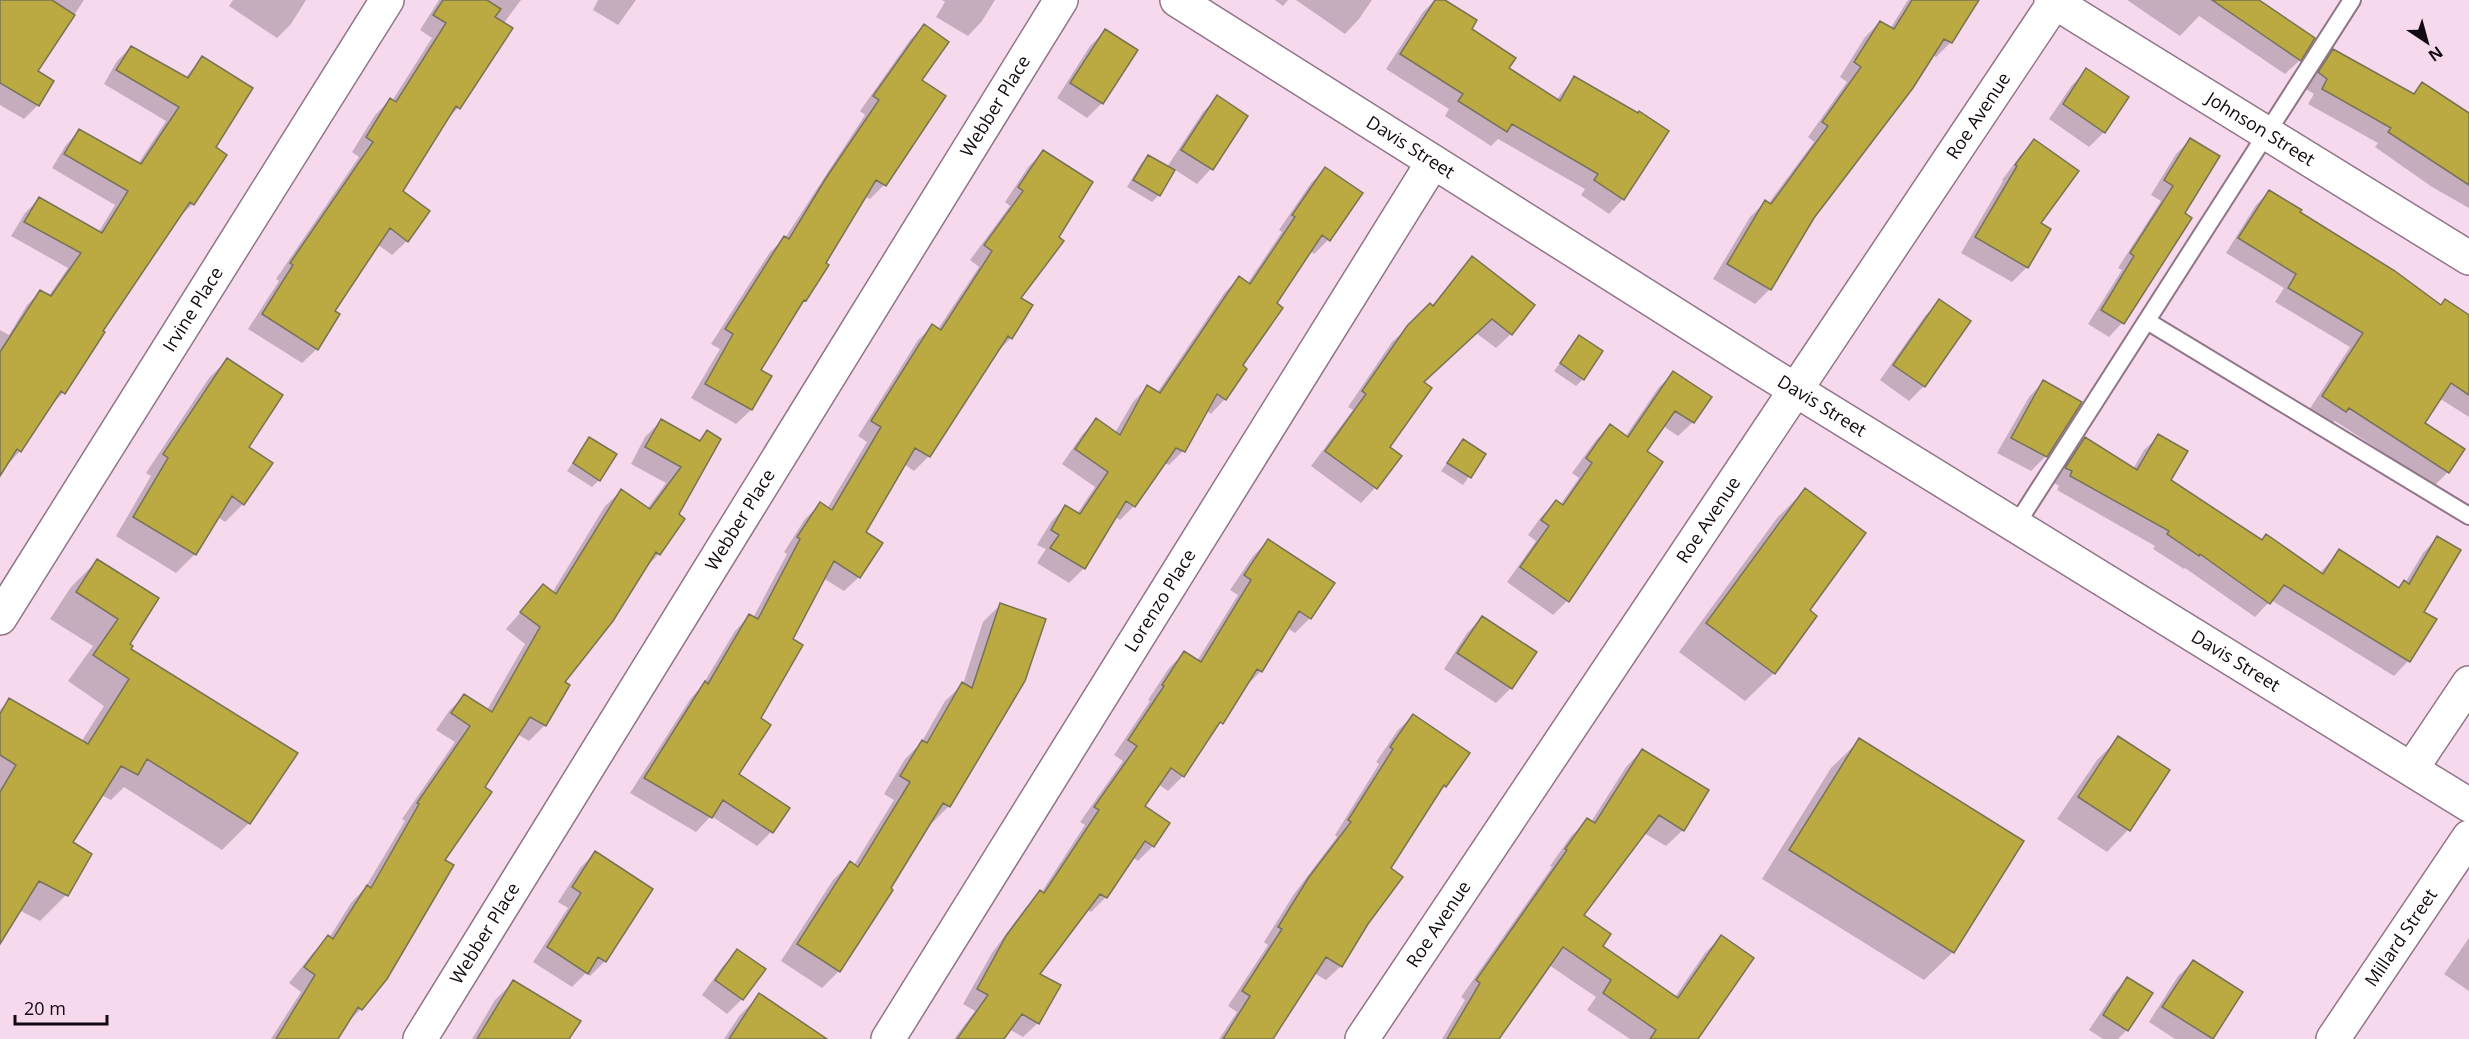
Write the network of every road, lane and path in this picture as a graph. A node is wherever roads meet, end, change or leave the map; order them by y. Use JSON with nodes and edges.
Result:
{"nodes":[{"id":1,"x":387,"y":0,"type":"edge"},
{"id":2,"x":1061,"y":0,"type":"edge"},
{"id":3,"x":1178,"y":0,"type":"edge"},
{"id":4,"x":2352,"y":0,"type":"edge"},
{"id":5,"x":2054,"y":1,"type":"edge"},
{"id":6,"x":2268,"y":134,"type":"junction"},
{"id":7,"x":1433,"y":162,"type":"junction"},
{"id":8,"x":2469,"y":258,"type":"edge"},
{"id":9,"x":2147,"y":321,"type":"junction"},
{"id":10,"x":1795,"y":390,"type":"junction"},
{"id":11,"x":2469,"y":516,"type":"edge"},
{"id":12,"x":2016,"y":525,"type":"junction"},
{"id":13,"x":0,"y":618,"type":"edge"},
{"id":14,"x":2469,"y":683,"type":"edge"},
{"id":15,"x":2412,"y":768,"type":"junction"},
{"id":16,"x":2469,"y":805,"type":"edge"},
{"id":17,"x":2469,"y":837,"type":"edge"},
{"id":18,"x":420,"y":1039,"type":"edge"},
{"id":19,"x":888,"y":1039,"type":"edge"},
{"id":20,"x":1362,"y":1039,"type":"edge"},
{"id":21,"x":2332,"y":1039,"type":"edge"}],
"edges":[{"from":1,"to":13,"type":"street","name":"Irvine Place"},
{"from":2,"to":18,"type":"street","name":"Webber Place"},
{"from":3,"to":7,"type":"street","name":"Davis Street"},
{"from":4,"to":6,"type":"lane"},
{"from":5,"to":6,"type":"street","name":"Johnson Street"},
{"from":5,"to":10,"type":"street","name":"Roe Avenue"},
{"from":6,"to":8,"type":"street","name":"Johnson Street"},
{"from":6,"to":9,"type":"lane"},
{"from":7,"to":10,"type":"street","name":"Davis Street"},
{"from":7,"to":19,"type":"street","name":"Lorenzo Place"},
{"from":9,"to":11,"type":"lane"},
{"from":9,"to":12,"type":"lane"},
{"from":10,"to":12,"type":"street","name":"Davis Street"},
{"from":10,"to":20,"type":"street","name":"Roe Avenue"},
{"from":12,"to":15,"type":"street","name":"Davis Street"},
{"from":14,"to":15,"type":"street"},
{"from":15,"to":16,"type":"street","name":"Davis Street"},
{"from":17,"to":21,"type":"street","name":"Millard Street"}]}
